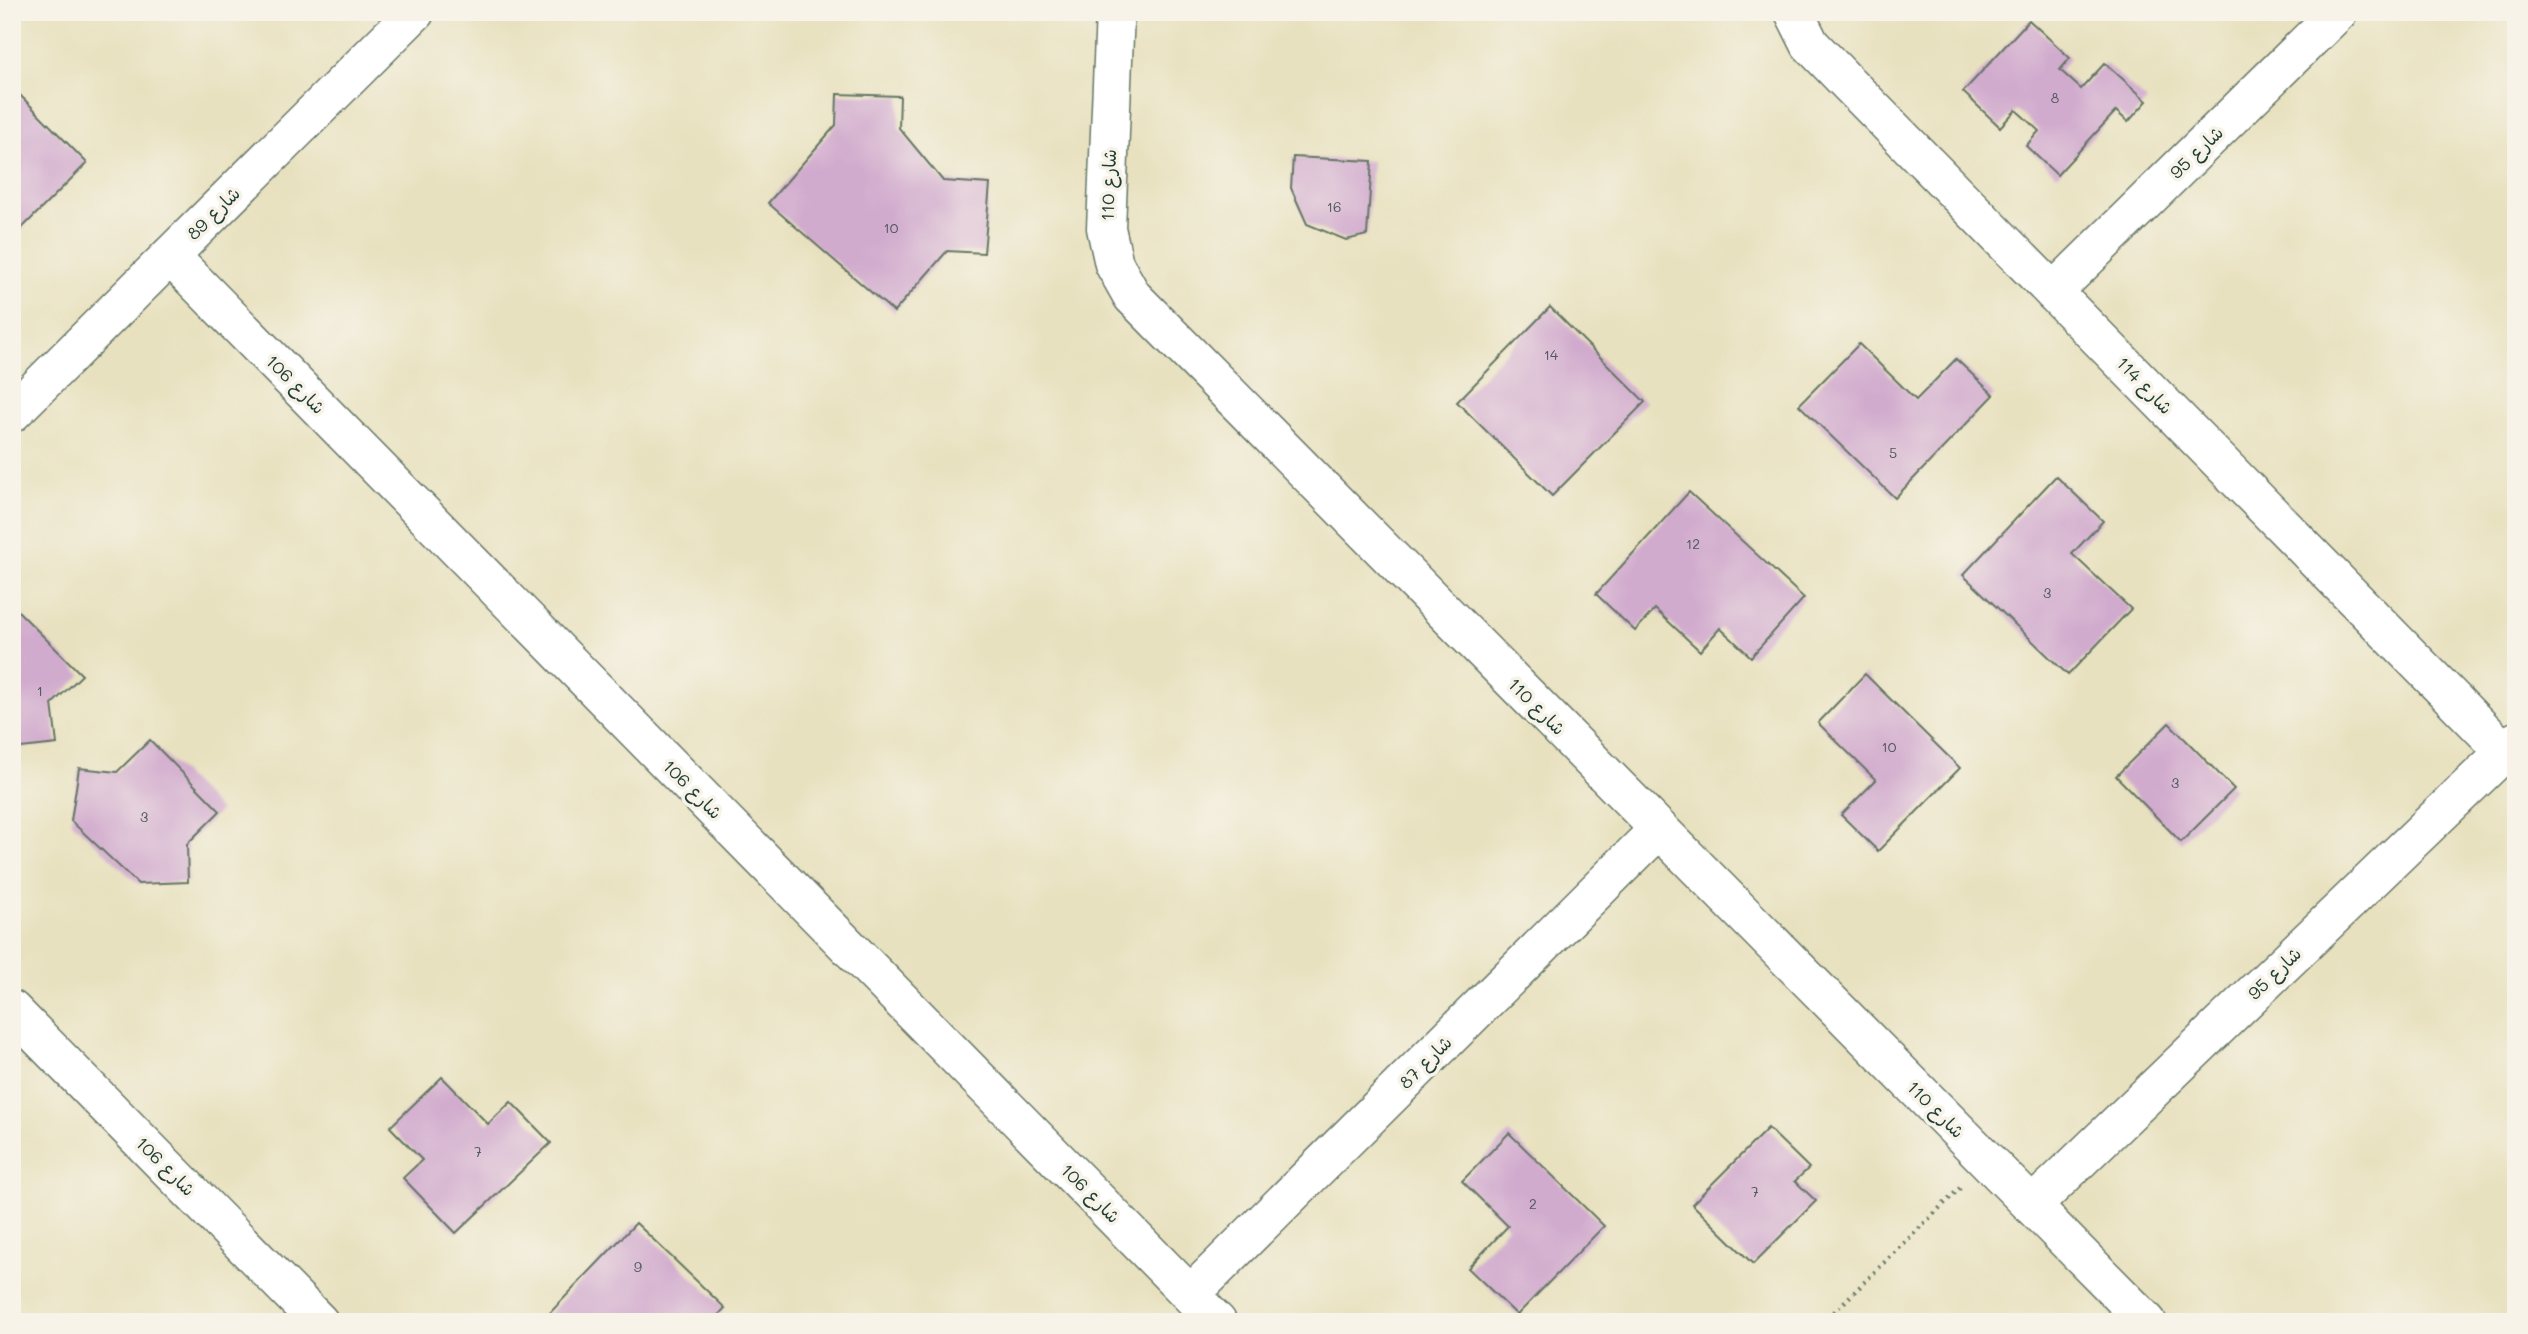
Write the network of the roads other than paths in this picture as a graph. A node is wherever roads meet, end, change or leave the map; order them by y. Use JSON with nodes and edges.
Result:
{"nodes":[{"id":1,"x":415,"y":12,"type":"edge"},
{"id":2,"x":1115,"y":12,"type":"edge"},
{"id":3,"x":1794,"y":12,"type":"edge"},
{"id":4,"x":2338,"y":12,"type":"edge"},
{"id":5,"x":170,"y":256,"type":"junction"},
{"id":6,"x":2053,"y":292,"type":"junction"},
{"id":7,"x":12,"y":413,"type":"edge"},
{"id":8,"x":2510,"y":746,"type":"edge"},
{"id":9,"x":1659,"y":829,"type":"junction"},
{"id":10,"x":12,"y":1010,"type":"edge"},
{"id":11,"x":2032,"y":1206,"type":"junction"},
{"id":12,"x":1191,"y":1294,"type":"junction"},
{"id":13,"x":319,"y":1322,"type":"edge"},
{"id":14,"x":1217,"y":1322,"type":"edge"},
{"id":15,"x":2147,"y":1322,"type":"edge"}],
"edges":[{"from":1,"to":5,"type":"street","name":"شارع 89"},
{"from":2,"to":9,"type":"street","name":"شارع 110"},
{"from":3,"to":6,"type":"street","name":"شارع 114"},
{"from":4,"to":6,"type":"street","name":"شارع 95"},
{"from":5,"to":7,"type":"street","name":"شارع 89"},
{"from":5,"to":12,"type":"street","name":"شارع 106"},
{"from":6,"to":8,"type":"street","name":"شارع 114"},
{"from":8,"to":11,"type":"street","name":"شارع 95"},
{"from":9,"to":11,"type":"street","name":"شارع 110"},
{"from":9,"to":12,"type":"street","name":"شارع 87"},
{"from":10,"to":13,"type":"street","name":"شارع 106"},
{"from":11,"to":15,"type":"street","name":"شارع 110"},
{"from":12,"to":14,"type":"street","name":"شارع 106"}]}
